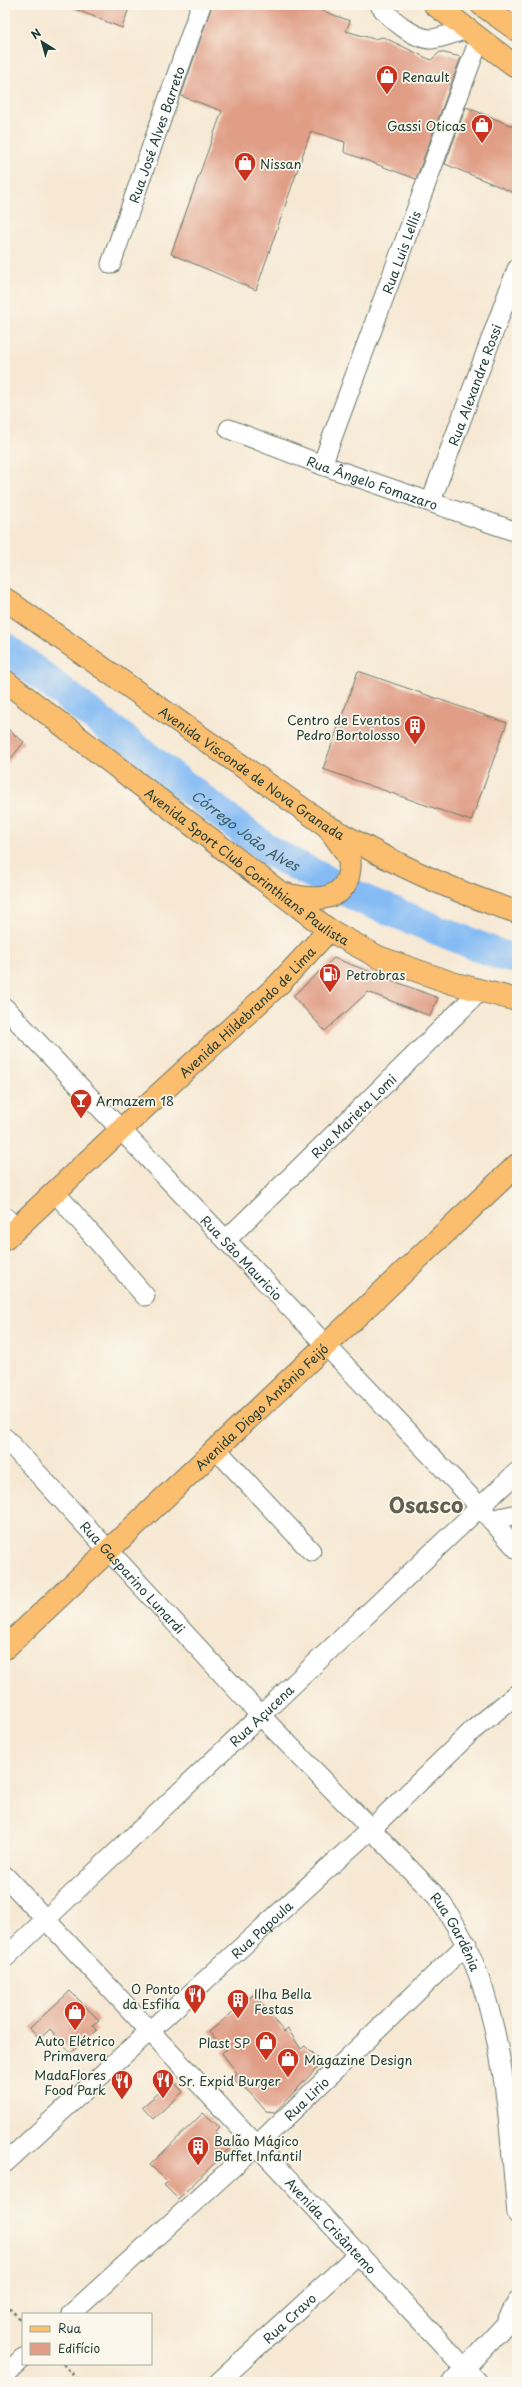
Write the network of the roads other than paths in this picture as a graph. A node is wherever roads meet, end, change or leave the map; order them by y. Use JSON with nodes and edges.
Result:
{"nodes":[{"id":1,"x":201,"y":5,"type":"edge"},
{"id":2,"x":380,"y":5,"type":"edge"},
{"id":3,"x":436,"y":5,"type":"edge"},
{"id":4,"x":482,"y":5,"type":"edge"},
{"id":5,"x":517,"y":30,"type":"edge"},
{"id":6,"x":473,"y":34,"type":"junction"},
{"id":7,"x":517,"y":67,"type":"edge"},
{"id":8,"x":111,"y":264,"type":"dead end"},
{"id":9,"x":517,"y":269,"type":"edge"},
{"id":10,"x":229,"y":429,"type":"dead end"},
{"id":11,"x":322,"y":464,"type":"junction"},
{"id":12,"x":431,"y":501,"type":"junction"},
{"id":13,"x":517,"y":532,"type":"edge"},
{"id":14,"x":5,"y":599,"type":"edge"},
{"id":15,"x":5,"y":681,"type":"edge"},
{"id":16,"x":332,"y":834,"type":"junction"},
{"id":17,"x":292,"y":896,"type":"junction"},
{"id":18,"x":517,"y":912,"type":"edge"},
{"id":19,"x":330,"y":930,"type":"junction"},
{"id":20,"x":480,"y":991,"type":"junction"},
{"id":21,"x":517,"y":1000,"type":"edge"},
{"id":22,"x":5,"y":1008,"type":"edge"},
{"id":23,"x":121,"y":1130,"type":"junction"},
{"id":24,"x":517,"y":1165,"type":"edge"},
{"id":25,"x":55,"y":1192,"type":"junction"},
{"id":26,"x":9,"y":1228,"type":"edge"},
{"id":27,"x":226,"y":1240,"type":"junction"},
{"id":28,"x":145,"y":1296,"type":"dead end"},
{"id":29,"x":325,"y":1346,"type":"junction"},
{"id":30,"x":5,"y":1438,"type":"edge"},
{"id":31,"x":216,"y":1450,"type":"junction"},
{"id":32,"x":517,"y":1472,"type":"edge"},
{"id":33,"x":485,"y":1513,"type":"junction"},
{"id":34,"x":517,"y":1514,"type":"edge"},
{"id":35,"x":517,"y":1549,"type":"edge"},
{"id":36,"x":110,"y":1550,"type":"junction"},
{"id":37,"x":311,"y":1551,"type":"dead end"},
{"id":38,"x":5,"y":1648,"type":"edge"},
{"id":39,"x":517,"y":1694,"type":"edge"},
{"id":40,"x":261,"y":1716,"type":"junction"},
{"id":41,"x":370,"y":1829,"type":"junction"},
{"id":42,"x":5,"y":1876,"type":"edge"},
{"id":43,"x":46,"y":1920,"type":"junction"},
{"id":44,"x":467,"y":1944,"type":"junction"},
{"id":45,"x":5,"y":1958,"type":"edge"},
{"id":46,"x":150,"y":2031,"type":"junction"},
{"id":47,"x":256,"y":2145,"type":"junction"},
{"id":48,"x":5,"y":2163,"type":"edge"},
{"id":49,"x":517,"y":2214,"type":"edge"},
{"id":50,"x":359,"y":2253,"type":"junction"},
{"id":51,"x":517,"y":2301,"type":"edge"},
{"id":52,"x":72,"y":2313,"type":"edge"},
{"id":53,"x":22,"y":2359,"type":"edge"},
{"id":54,"x":5,"y":2375,"type":"edge"},
{"id":55,"x":472,"y":2376,"type":"edge"},
{"id":56,"x":219,"y":2382,"type":"edge"},
{"id":57,"x":452,"y":2382,"type":"edge"}],
"edges":[{"from":1,"to":8,"type":"street","name":"Rua José Alves Barreto"},
{"from":2,"to":6,"type":"street"},
{"from":3,"to":6,"type":"main road"},
{"from":4,"to":5,"type":"main road"},
{"from":6,"to":7,"type":"main road"},
{"from":6,"to":11,"type":"street","name":"Rua Luis Lellis"},
{"from":9,"to":12,"type":"street","name":"Rua Alexandre Rossi"},
{"from":10,"to":11,"type":"street","name":"Rua Ângelo Fomazaro"},
{"from":11,"to":12,"type":"street","name":"Rua Ângelo Fomazaro"},
{"from":12,"to":13,"type":"street","name":"Rua Ângelo Fomazaro"},
{"from":14,"to":16,"type":"main road","name":"Avenida Visconde de Nova Granada"},
{"from":15,"to":17,"type":"main road","name":"Avenida Sport Club Corinthians Paulista"},
{"from":16,"to":17,"type":"main road"},
{"from":16,"to":18,"type":"main road","name":"Avenida Visconde de Nova Granada"},
{"from":17,"to":19,"type":"main road","name":"Avenida Sport Club Corinthians Paulista"},
{"from":19,"to":20,"type":"main road","name":"Avenida Sport Club Corinthians Paulista"},
{"from":19,"to":23,"type":"main road","name":"Avenida Hildebrando de Lima"},
{"from":20,"to":21,"type":"main road","name":"Avenida Sport Club Corinthians Paulista"},
{"from":20,"to":27,"type":"street","name":"Rua Marieta Lomi"},
{"from":22,"to":23,"type":"street","name":"Rua São Mauricio"},
{"from":23,"to":25,"type":"main road","name":"Avenida Hildebrando de Lima"},
{"from":23,"to":27,"type":"street","name":"Rua São Mauricio"},
{"from":24,"to":29,"type":"main road","name":"Avenida Diogo Antônio Feijó"},
{"from":25,"to":26,"type":"main road","name":"Avenida Hildebrando de Lima"},
{"from":25,"to":28,"type":"street"},
{"from":27,"to":29,"type":"street","name":"Rua São Mauricio"},
{"from":29,"to":31,"type":"main road","name":"Avenida Diogo Antônio Feijó"},
{"from":29,"to":33,"type":"street","name":"Rua São Mauricio"},
{"from":30,"to":36,"type":"street","name":"Rua Gasparino Lunardi"},
{"from":31,"to":36,"type":"main road","name":"Avenida Diogo Antônio Feijó"},
{"from":31,"to":37,"type":"street"},
{"from":32,"to":33,"type":"street","name":"Rua Açucena"},
{"from":33,"to":34,"type":"street"},
{"from":33,"to":35,"type":"street","name":"Rua São Mauricio"},
{"from":33,"to":40,"type":"street","name":"Rua Açucena"},
{"from":36,"to":38,"type":"main road","name":"Avenida Diogo Antônio Feijó"},
{"from":36,"to":40,"type":"street","name":"Rua Gasparino Lunardi"},
{"from":39,"to":41,"type":"street","name":"Rua Papoula"},
{"from":40,"to":41,"type":"street","name":"Rua Gardênia"},
{"from":40,"to":43,"type":"street","name":"Rua Açucena"},
{"from":41,"to":44,"type":"street","name":"Rua Gardênia"},
{"from":41,"to":46,"type":"street","name":"Rua Papoula"},
{"from":42,"to":43,"type":"street","name":"Avenida Crisântemo"},
{"from":43,"to":45,"type":"street","name":"Rua Açucena"},
{"from":43,"to":46,"type":"street","name":"Avenida Crisântemo"},
{"from":44,"to":47,"type":"street","name":"Rua Lirio"},
{"from":44,"to":49,"type":"street","name":"Rua Gardênia"},
{"from":46,"to":47,"type":"street","name":"Avenida Crisântemo"},
{"from":46,"to":48,"type":"street","name":"Rua Papoula"},
{"from":47,"to":50,"type":"street","name":"Avenida Crisântemo"},
{"from":47,"to":52,"type":"street","name":"Rua Lirio"},
{"from":50,"to":55,"type":"street","name":"Avenida Crisântemo"},
{"from":50,"to":56,"type":"street","name":"Rua Cravo"},
{"from":51,"to":55,"type":"street"},
{"from":53,"to":54,"type":"street"},
{"from":55,"to":57,"type":"street"}]}
